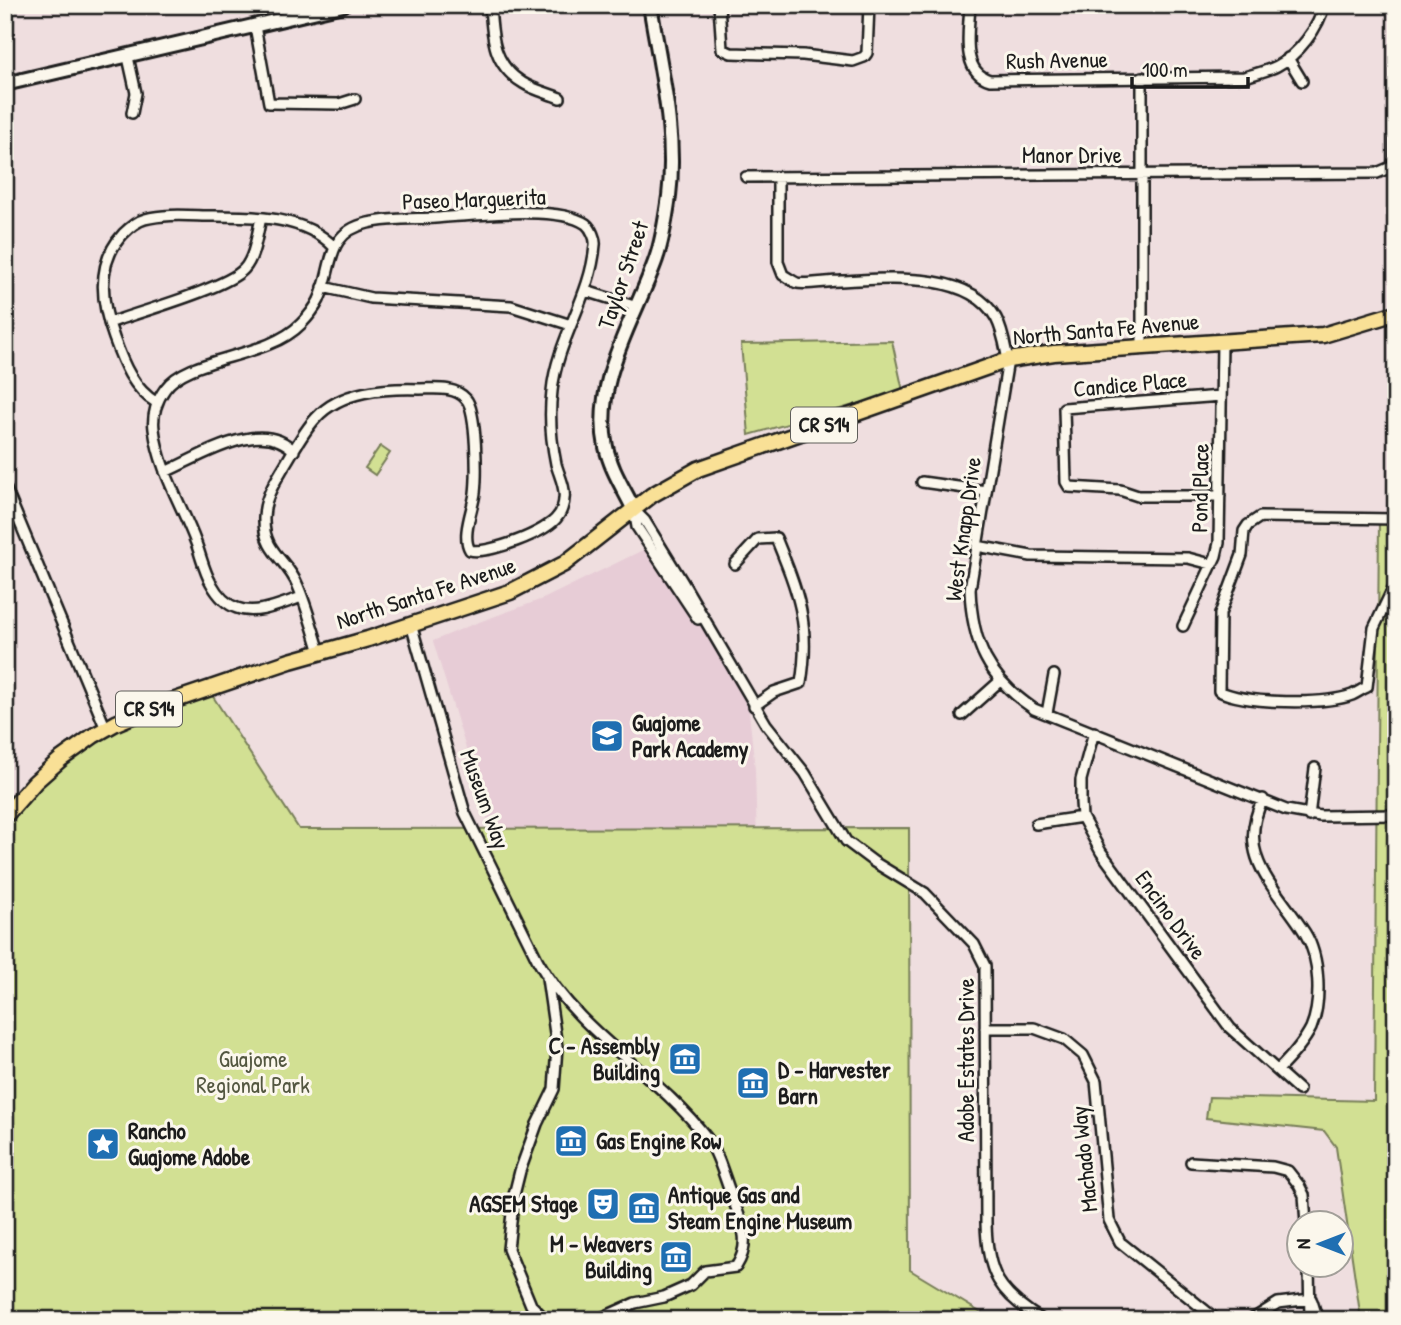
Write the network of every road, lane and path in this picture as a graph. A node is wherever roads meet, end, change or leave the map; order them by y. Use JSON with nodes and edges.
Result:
{"nodes":[{"id":1,"x":343,"y":5,"type":"edge"},
{"id":2,"x":490,"y":5,"type":"edge"},
{"id":3,"x":650,"y":5,"type":"edge"},
{"id":4,"x":719,"y":5,"type":"edge"},
{"id":5,"x":869,"y":5,"type":"edge"},
{"id":6,"x":970,"y":5,"type":"edge"},
{"id":7,"x":1324,"y":5,"type":"edge"},
{"id":8,"x":255,"y":26,"type":"junction"},
{"id":9,"x":128,"y":57,"type":"junction"},
{"id":10,"x":1288,"y":58,"type":"junction"},
{"id":11,"x":1396,"y":63,"type":"edge"},
{"id":12,"x":1142,"y":77,"type":"junction"},
{"id":13,"x":1302,"y":81,"type":"dead end"},
{"id":14,"x":5,"y":84,"type":"edge"},
{"id":15,"x":560,"y":98,"type":"dead end"},
{"id":16,"x":355,"y":99,"type":"dead end"},
{"id":17,"x":132,"y":113,"type":"dead end"},
{"id":18,"x":1395,"y":119,"type":"edge"},
{"id":19,"x":1394,"y":165,"type":"edge"},
{"id":20,"x":1142,"y":173,"type":"junction"},
{"id":21,"x":746,"y":177,"type":"dead end"},
{"id":22,"x":778,"y":177,"type":"junction"},
{"id":23,"x":261,"y":218,"type":"junction"},
{"id":24,"x":334,"y":247,"type":"junction"},
{"id":25,"x":323,"y":287,"type":"junction"},
{"id":26,"x":586,"y":291,"type":"junction"},
{"id":27,"x":637,"y":307,"type":"junction"},
{"id":28,"x":1396,"y":313,"type":"edge"},
{"id":29,"x":108,"y":323,"type":"junction"},
{"id":30,"x":571,"y":325,"type":"junction"},
{"id":31,"x":1222,"y":342,"type":"junction"},
{"id":32,"x":1142,"y":347,"type":"junction"},
{"id":33,"x":1008,"y":360,"type":"junction"},
{"id":34,"x":1221,"y":396,"type":"junction"},
{"id":35,"x":157,"y":403,"type":"junction"},
{"id":36,"x":293,"y":451,"type":"junction"},
{"id":37,"x":165,"y":472,"type":"junction"},
{"id":38,"x":922,"y":482,"type":"dead end"},
{"id":39,"x":5,"y":487,"type":"edge"},
{"id":40,"x":986,"y":491,"type":"junction"},
{"id":41,"x":1220,"y":496,"type":"junction"},
{"id":42,"x":634,"y":510,"type":"junction"},
{"id":43,"x":1396,"y":519,"type":"edge"},
{"id":44,"x":977,"y":546,"type":"junction"},
{"id":45,"x":735,"y":564,"type":"dead end"},
{"id":46,"x":1211,"y":564,"type":"junction"},
{"id":47,"x":1396,"y":582,"type":"edge"},
{"id":48,"x":302,"y":597,"type":"junction"},
{"id":49,"x":411,"y":624,"type":"junction"},
{"id":50,"x":1183,"y":626,"type":"dead end"},
{"id":51,"x":320,"y":652,"type":"junction"},
{"id":52,"x":1054,"y":675,"type":"dead end"},
{"id":53,"x":1000,"y":681,"type":"junction"},
{"id":54,"x":754,"y":706,"type":"junction"},
{"id":55,"x":1047,"y":713,"type":"junction"},
{"id":56,"x":962,"y":715,"type":"dead end"},
{"id":57,"x":106,"y":729,"type":"junction"},
{"id":58,"x":1094,"y":732,"type":"junction"},
{"id":59,"x":1315,"y":768,"type":"dead end"},
{"id":60,"x":1263,"y":799,"type":"junction"},
{"id":61,"x":1396,"y":815,"type":"edge"},
{"id":62,"x":5,"y":816,"type":"edge"},
{"id":63,"x":1310,"y":816,"type":"junction"},
{"id":64,"x":1082,"y":817,"type":"junction"},
{"id":65,"x":1036,"y":824,"type":"dead end"},
{"id":66,"x":546,"y":976,"type":"junction"},
{"id":67,"x":985,"y":1028,"type":"junction"},
{"id":68,"x":1279,"y":1070,"type":"junction"},
{"id":69,"x":1299,"y":1090,"type":"dead end"},
{"id":70,"x":1191,"y":1162,"type":"dead end"},
{"id":71,"x":1305,"y":1210,"type":"edge"},
{"id":72,"x":1310,"y":1280,"type":"edge"},
{"id":73,"x":1311,"y":1299,"type":"junction"},
{"id":74,"x":546,"y":1320,"type":"edge"},
{"id":75,"x":597,"y":1320,"type":"edge"},
{"id":76,"x":1042,"y":1320,"type":"edge"},
{"id":77,"x":1217,"y":1320,"type":"edge"},
{"id":78,"x":1251,"y":1320,"type":"edge"},
{"id":79,"x":1310,"y":1320,"type":"edge"},
{"id":80,"x":1318,"y":1320,"type":"edge"}],
"edges":[{"from":1,"to":8,"type":"main road"},
{"from":2,"to":15,"type":"street"},
{"from":3,"to":27,"type":"main road","name":"Taylor Street"},
{"from":4,"to":5,"type":"street"},
{"from":6,"to":12,"type":"street","name":"Rush Avenue"},
{"from":7,"to":10,"type":"street","name":"Rush Avenue"},
{"from":8,"to":9,"type":"main road"},
{"from":8,"to":16,"type":"street"},
{"from":9,"to":14,"type":"main road"},
{"from":9,"to":17,"type":"street"},
{"from":10,"to":12,"type":"street","name":"Rush Avenue"},
{"from":10,"to":13,"type":"street"},
{"from":11,"to":18,"type":"street"},
{"from":12,"to":20,"type":"street"},
{"from":18,"to":19,"type":"street"},
{"from":19,"to":20,"type":"street","name":"Manor Drive"},
{"from":20,"to":22,"type":"street","name":"Manor Drive"},
{"from":20,"to":32,"type":"street"},
{"from":21,"to":22,"type":"street","name":"Manor Drive"},
{"from":22,"to":33,"type":"street"},
{"from":23,"to":24,"type":"street"},
{"from":23,"to":29,"type":"street"},
{"from":23,"to":29,"type":"street"},
{"from":24,"to":25,"type":"street"},
{"from":24,"to":26,"type":"street","name":"Paseo Marguerita"},
{"from":25,"to":30,"type":"street"},
{"from":25,"to":35,"type":"street"},
{"from":26,"to":27,"type":"street"},
{"from":26,"to":30,"type":"street","name":"Paseo Marguerita"},
{"from":27,"to":42,"type":"main road","name":"Taylor Street"},
{"from":28,"to":31,"type":"main road","name":"North Santa Fe Avenue","number":"CR S14"},
{"from":29,"to":35,"type":"street"},
{"from":30,"to":36,"type":"street","name":"Paseo Marguerita"},
{"from":31,"to":32,"type":"main road","name":"North Santa Fe Avenue","number":"CR S14"},
{"from":31,"to":34,"type":"street","name":"Pond Place"},
{"from":32,"to":33,"type":"main road","name":"North Santa Fe Avenue","number":"CR S14"},
{"from":33,"to":40,"type":"street","name":"West Knapp Drive"},
{"from":33,"to":42,"type":"main road","name":"North Santa Fe Avenue","number":"CR S14"},
{"from":34,"to":41,"type":"street","name":"Pond Place"},
{"from":34,"to":41,"type":"street","name":"Candice Place"},
{"from":35,"to":37,"type":"street"},
{"from":36,"to":37,"type":"street"},
{"from":36,"to":48,"type":"street","name":"Paseo Marguerita"},
{"from":37,"to":48,"type":"street"},
{"from":38,"to":40,"type":"street"},
{"from":39,"to":57,"type":"street"},
{"from":40,"to":44,"type":"street","name":"West Knapp Drive"},
{"from":41,"to":46,"type":"street","name":"Pond Place"},
{"from":42,"to":49,"type":"main road","name":"North Santa Fe Avenue","number":"CR S14"},
{"from":42,"to":54,"type":"street","name":"Adobe Estates Drive"},
{"from":43,"to":47,"type":"street"},
{"from":44,"to":46,"type":"street"},
{"from":44,"to":53,"type":"street","name":"West Knapp Drive"},
{"from":45,"to":54,"type":"street"},
{"from":46,"to":50,"type":"street","name":"Pond Place"},
{"from":48,"to":51,"type":"street","name":"Paseo Marguerita"},
{"from":49,"to":51,"type":"main road","name":"North Santa Fe Avenue","number":"CR S14"},
{"from":49,"to":66,"type":"street","name":"Museum Way"},
{"from":51,"to":57,"type":"main road","name":"North Santa Fe Avenue","number":"CR S14"},
{"from":52,"to":55,"type":"street"},
{"from":53,"to":55,"type":"street","name":"West Knapp Drive"},
{"from":53,"to":56,"type":"street"},
{"from":54,"to":67,"type":"street","name":"Adobe Estates Drive"},
{"from":55,"to":58,"type":"street","name":"West Knapp Drive"},
{"from":57,"to":62,"type":"main road","name":"North Santa Fe Avenue","number":"CR S14"},
{"from":58,"to":60,"type":"street","name":"West Knapp Drive"},
{"from":58,"to":64,"type":"street","name":"Encino Drive"},
{"from":59,"to":63,"type":"street"},
{"from":60,"to":63,"type":"street","name":"West Knapp Drive"},
{"from":60,"to":68,"type":"street"},
{"from":61,"to":63,"type":"street","name":"West Knapp Drive"},
{"from":64,"to":65,"type":"street"},
{"from":64,"to":68,"type":"street","name":"Encino Drive"},
{"from":66,"to":74,"type":"street","name":"Museum Way"},
{"from":66,"to":75,"type":"street","name":"Museum Way"},
{"from":67,"to":76,"type":"street","name":"Adobe Estates Drive"},
{"from":67,"to":77,"type":"street","name":"Machado Way"},
{"from":68,"to":69,"type":"street","name":"Encino Drive"},
{"from":70,"to":71,"type":"street"},
{"from":72,"to":73,"type":"street"},
{"from":73,"to":78,"type":"street"},
{"from":73,"to":79,"type":"street"},
{"from":73,"to":80,"type":"street"}]}
